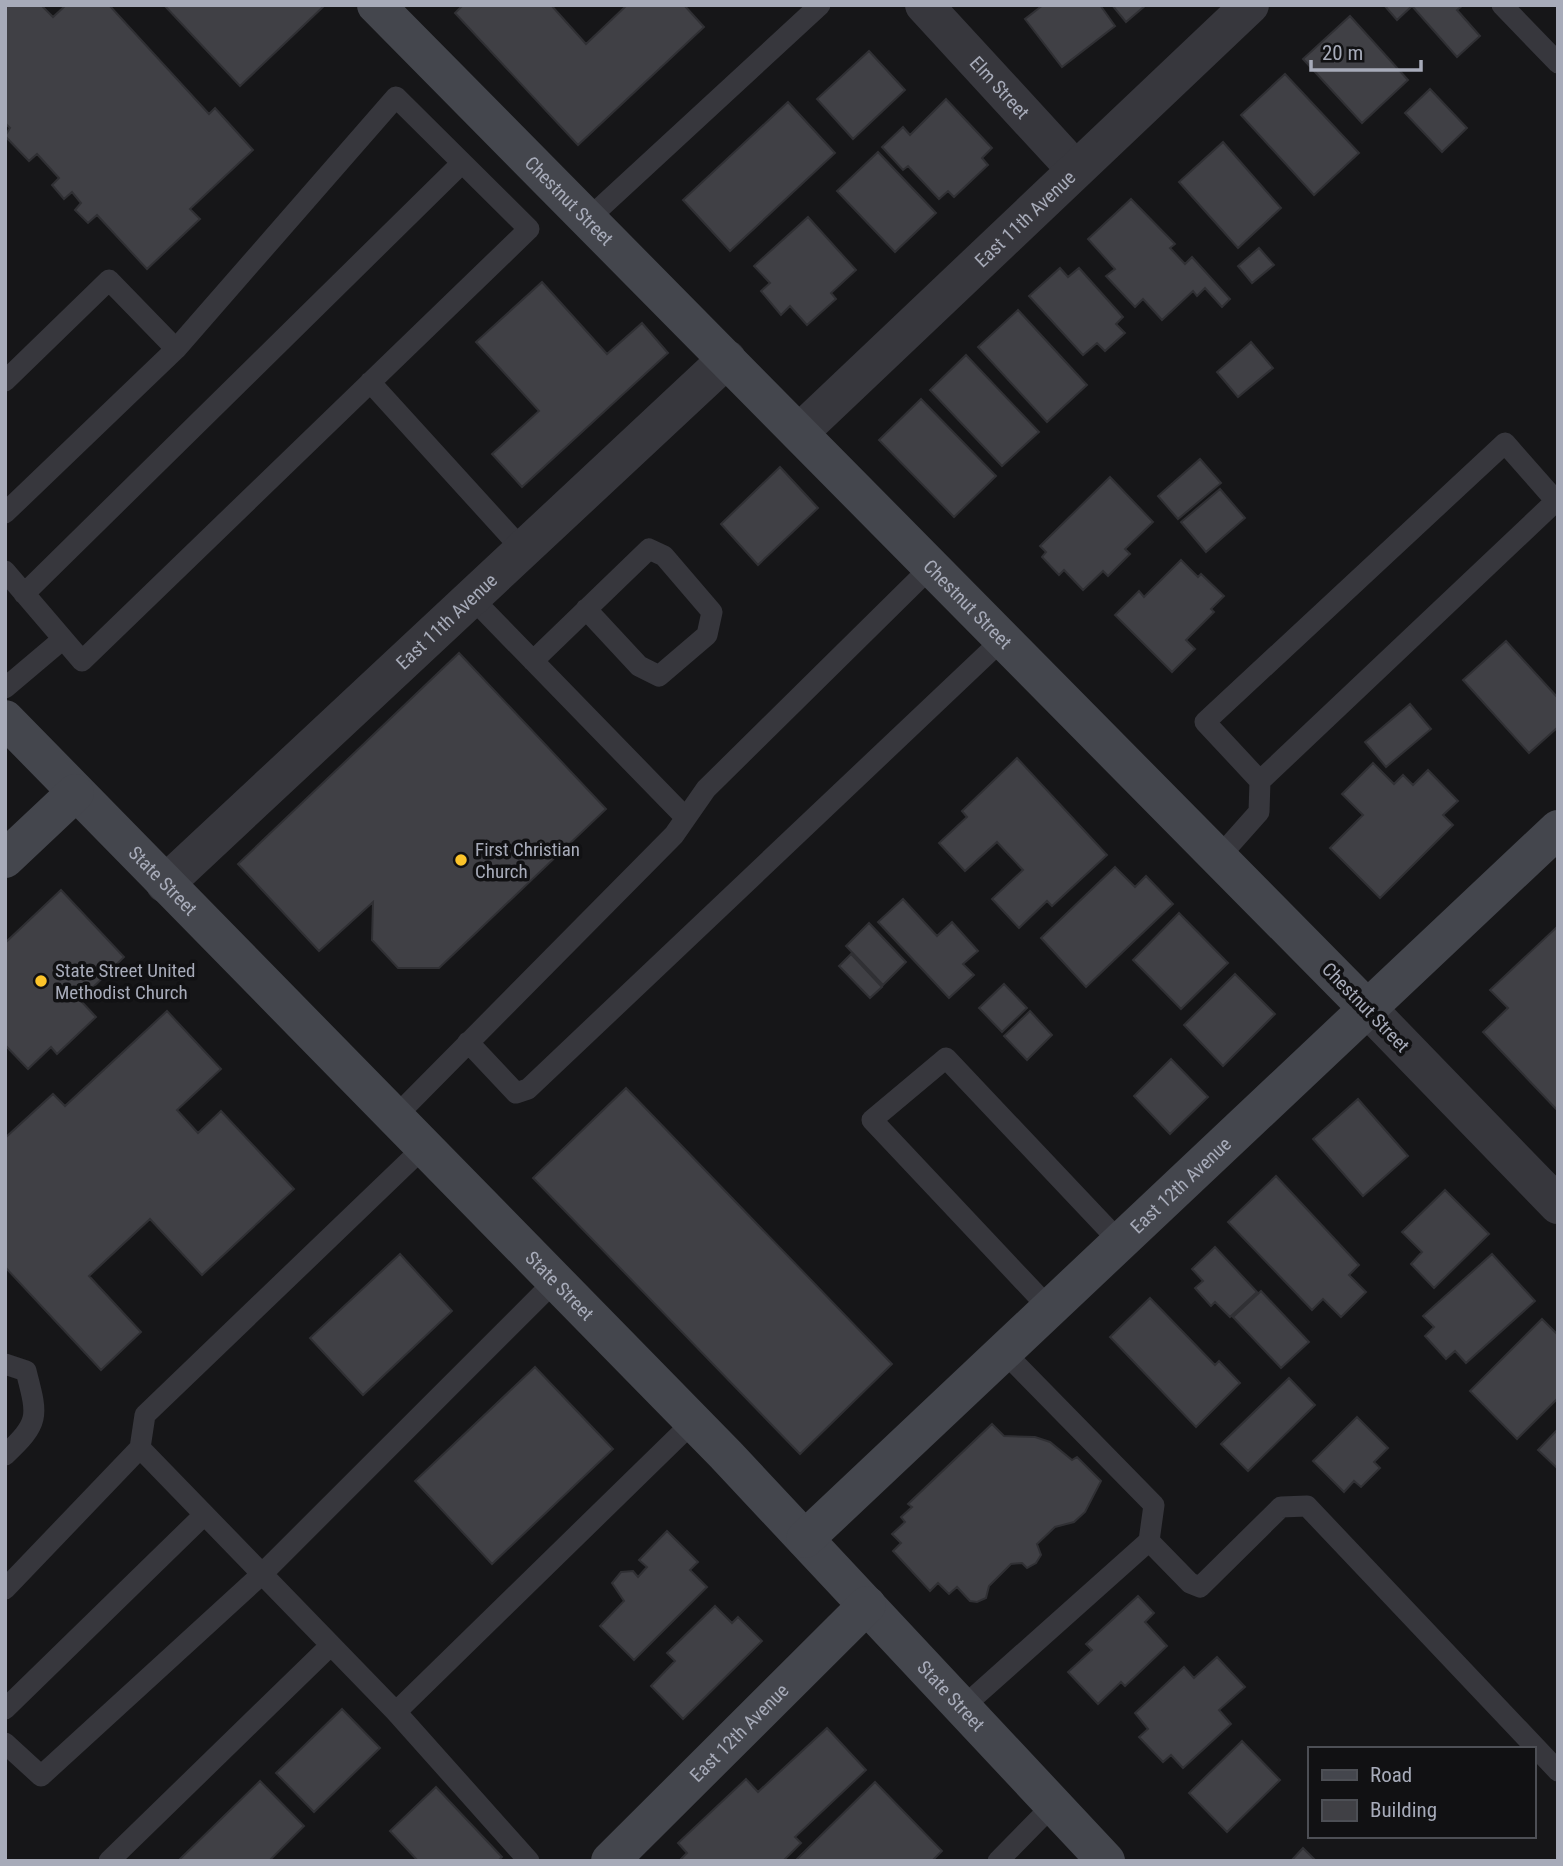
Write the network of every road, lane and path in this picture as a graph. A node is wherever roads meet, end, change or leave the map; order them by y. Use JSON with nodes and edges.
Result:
{"nodes":[{"id":1,"x":376,"y":5,"type":"edge"},
{"id":2,"x":820,"y":5,"type":"edge"},
{"id":3,"x":924,"y":5,"type":"edge"},
{"id":4,"x":1250,"y":5,"type":"edge"},
{"id":5,"x":1502,"y":5,"type":"edge"},
{"id":6,"x":1558,"y":64,"type":"edge"},
{"id":7,"x":462,"y":163,"type":"junction"},
{"id":8,"x":1075,"y":169,"type":"junction"},
{"id":9,"x":587,"y":220,"type":"junction"},
{"id":10,"x":176,"y":349,"type":"junction"},
{"id":11,"x":727,"y":359,"type":"junction"},
{"id":12,"x":5,"y":381,"type":"edge"},
{"id":13,"x":370,"y":382,"type":"junction"},
{"id":14,"x":800,"y":432,"type":"junction"},
{"id":15,"x":5,"y":513,"type":"edge"},
{"id":16,"x":522,"y":549,"type":"junction"},
{"id":17,"x":932,"y":566,"type":"junction"},
{"id":18,"x":5,"y":571,"type":"edge"},
{"id":19,"x":24,"y":594,"type":"junction"},
{"id":20,"x":471,"y":597,"type":"junction"},
{"id":21,"x":586,"y":609,"type":"junction"},
{"id":22,"x":63,"y":639,"type":"junction"},
{"id":23,"x":1003,"y":639,"type":"junction"},
{"id":24,"x":533,"y":661,"type":"junction"},
{"id":25,"x":5,"y":688,"type":"edge"},
{"id":26,"x":7,"y":726,"type":"edge"},
{"id":27,"x":1260,"y":780,"type":"junction"},
{"id":28,"x":75,"y":793,"type":"junction"},
{"id":29,"x":686,"y":818,"type":"junction"},
{"id":30,"x":1558,"y":829,"type":"edge"},
{"id":31,"x":1219,"y":857,"type":"junction"},
{"id":32,"x":5,"y":859,"type":"edge"},
{"id":33,"x":165,"y":884,"type":"junction"},
{"id":34,"x":1367,"y":1008,"type":"junction"},
{"id":35,"x":468,"y":1042,"type":"junction"},
{"id":36,"x":394,"y":1118,"type":"junction"},
{"id":37,"x":424,"y":1147,"type":"junction"},
{"id":38,"x":1558,"y":1205,"type":"edge"},
{"id":39,"x":1119,"y":1241,"type":"junction"},
{"id":40,"x":555,"y":1281,"type":"junction"},
{"id":41,"x":1049,"y":1308,"type":"junction"},
{"id":42,"x":1003,"y":1351,"type":"junction"},
{"id":43,"x":5,"y":1363,"type":"edge"},
{"id":44,"x":693,"y":1422,"type":"junction"},
{"id":45,"x":140,"y":1448,"type":"junction"},
{"id":46,"x":5,"y":1455,"type":"edge"},
{"id":47,"x":204,"y":1515,"type":"junction"},
{"id":48,"x":804,"y":1539,"type":"junction"},
{"id":49,"x":1149,"y":1541,"type":"junction"},
{"id":50,"x":262,"y":1574,"type":"junction"},
{"id":51,"x":5,"y":1589,"type":"edge"},
{"id":52,"x":866,"y":1605,"type":"junction"},
{"id":53,"x":331,"y":1645,"type":"junction"},
{"id":54,"x":963,"y":1707,"type":"junction"},
{"id":55,"x":5,"y":1709,"type":"edge"},
{"id":56,"x":396,"y":1712,"type":"junction"},
{"id":57,"x":5,"y":1743,"type":"edge"},
{"id":58,"x":1558,"y":1771,"type":"edge"},
{"id":59,"x":1053,"y":1805,"type":"junction"},
{"id":60,"x":109,"y":1861,"type":"edge"},
{"id":61,"x":529,"y":1861,"type":"edge"},
{"id":62,"x":610,"y":1861,"type":"edge"},
{"id":63,"x":998,"y":1861,"type":"edge"},
{"id":64,"x":1106,"y":1861,"type":"edge"}],
"edges":[{"from":1,"to":9,"type":"street","name":"Chestnut Street"},
{"from":2,"to":9,"type":"lane"},
{"from":3,"to":8,"type":"street","name":"Elm Street"},
{"from":4,"to":8,"type":"street","name":"East 11th Avenue"},
{"from":5,"to":6,"type":"lane"},
{"from":7,"to":10,"type":"lane"},
{"from":7,"to":13,"type":"lane"},
{"from":7,"to":19,"type":"lane"},
{"from":8,"to":14,"type":"street","name":"East 11th Avenue"},
{"from":9,"to":11,"type":"street","name":"Chestnut Street"},
{"from":10,"to":12,"type":"lane"},
{"from":10,"to":15,"type":"lane"},
{"from":11,"to":14,"type":"street","name":"Chestnut Street"},
{"from":11,"to":16,"type":"street","name":"East 11th Avenue"},
{"from":13,"to":16,"type":"lane"},
{"from":13,"to":22,"type":"lane"},
{"from":14,"to":17,"type":"street","name":"Chestnut Street"},
{"from":16,"to":20,"type":"street","name":"East 11th Avenue"},
{"from":17,"to":23,"type":"street","name":"Chestnut Street"},
{"from":17,"to":29,"type":"lane"},
{"from":18,"to":19,"type":"lane"},
{"from":19,"to":22,"type":"lane"},
{"from":20,"to":24,"type":"lane"},
{"from":20,"to":33,"type":"street","name":"East 11th Avenue"},
{"from":21,"to":21,"type":"lane"},
{"from":21,"to":24,"type":"lane"},
{"from":22,"to":25,"type":"lane"},
{"from":23,"to":31,"type":"street","name":"Chestnut Street"},
{"from":23,"to":35,"type":"lane"},
{"from":24,"to":29,"type":"lane"},
{"from":26,"to":28,"type":"street","name":"State Street"},
{"from":27,"to":27,"type":"lane"},
{"from":27,"to":31,"type":"lane"},
{"from":28,"to":32,"type":"street"},
{"from":28,"to":33,"type":"street","name":"State Street"},
{"from":29,"to":35,"type":"lane"},
{"from":30,"to":34,"type":"street","name":"East 12th Avenue"},
{"from":31,"to":34,"type":"street","name":"Chestnut Street"},
{"from":33,"to":36,"type":"street","name":"State Street"},
{"from":34,"to":38,"type":"street","name":"Chestnut Street"},
{"from":34,"to":39,"type":"street","name":"East 12th Avenue"},
{"from":35,"to":36,"type":"lane"},
{"from":36,"to":37,"type":"street","name":"State Street"},
{"from":37,"to":40,"type":"street","name":"State Street"},
{"from":37,"to":45,"type":"lane"},
{"from":39,"to":41,"type":"street","name":"East 12th Avenue"},
{"from":39,"to":41,"type":"lane"},
{"from":40,"to":44,"type":"street","name":"State Street"},
{"from":40,"to":50,"type":"lane"},
{"from":41,"to":42,"type":"street","name":"East 12th Avenue"},
{"from":42,"to":48,"type":"street","name":"East 12th Avenue"},
{"from":42,"to":49,"type":"lane"},
{"from":43,"to":46,"type":"lane"},
{"from":44,"to":48,"type":"street","name":"State Street"},
{"from":44,"to":56,"type":"lane"},
{"from":45,"to":47,"type":"lane"},
{"from":45,"to":51,"type":"lane"},
{"from":47,"to":50,"type":"lane"},
{"from":47,"to":55,"type":"lane"},
{"from":48,"to":52,"type":"street","name":"State Street"},
{"from":49,"to":54,"type":"lane"},
{"from":49,"to":58,"type":"lane"},
{"from":50,"to":53,"type":"lane"},
{"from":50,"to":57,"type":"lane"},
{"from":52,"to":54,"type":"street","name":"State Street"},
{"from":52,"to":62,"type":"street","name":"East 12th Avenue"},
{"from":53,"to":56,"type":"lane"},
{"from":53,"to":60,"type":"lane"},
{"from":54,"to":59,"type":"street","name":"State Street"},
{"from":56,"to":61,"type":"lane"},
{"from":59,"to":63,"type":"lane"},
{"from":59,"to":64,"type":"street","name":"State Street"}]}
